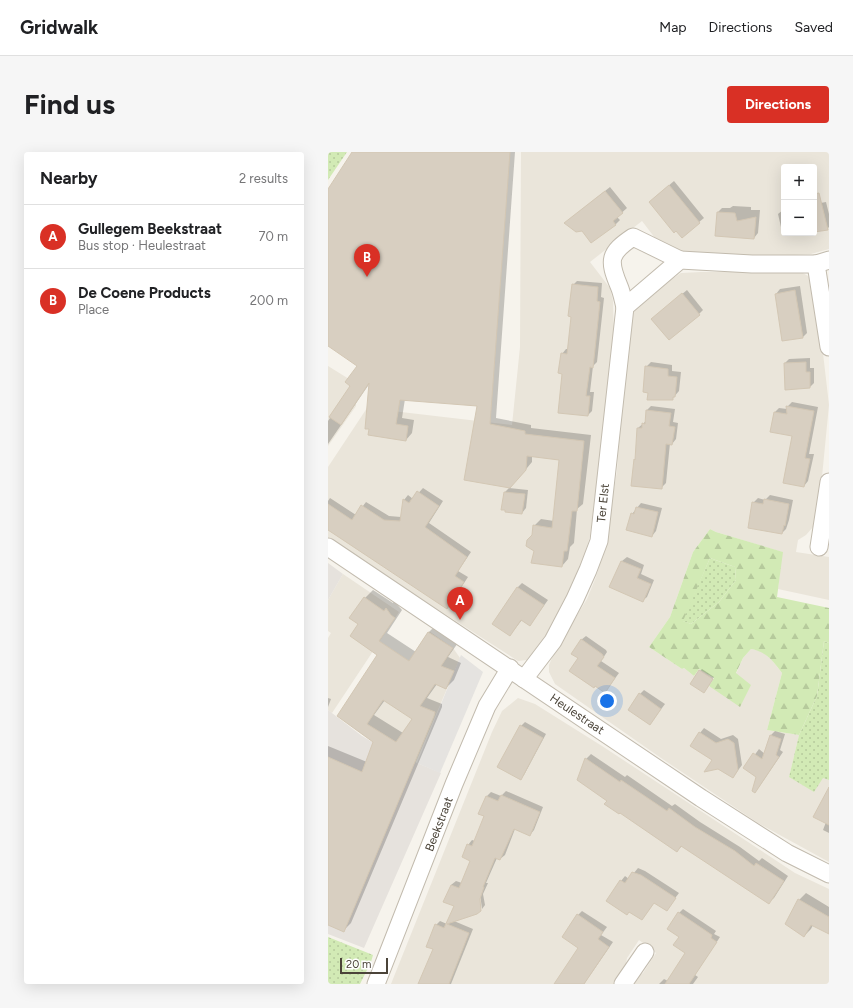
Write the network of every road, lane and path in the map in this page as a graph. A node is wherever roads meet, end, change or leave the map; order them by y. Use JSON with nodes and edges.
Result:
{"nodes":[{"id":1,"x":680,"y":260,"type":"junction"},
{"id":2,"x":822,"y":262,"type":"edge"},
{"id":3,"x":625,"y":307,"type":"junction"},
{"id":4,"x":829,"y":347,"type":"edge"},
{"id":5,"x":829,"y":482,"type":"edge"},
{"id":6,"x":328,"y":547,"type":"edge"},
{"id":7,"x":819,"y":547,"type":"dead end"},
{"id":8,"x":510,"y":668,"type":"junction"},
{"id":9,"x":524,"y":679,"type":"junction"},
{"id":10,"x":829,"y":874,"type":"edge"},
{"id":11,"x":645,"y":952,"type":"dead end"},
{"id":12,"x":376,"y":984,"type":"edge"},
{"id":13,"x":624,"y":984,"type":"edge"}],
"edges":[{"from":1,"to":2,"type":"street","name":"Ter Elst"},
{"from":1,"to":3,"type":"street"},
{"from":1,"to":3,"type":"street","name":"Ter Elst"},
{"from":2,"to":4,"type":"street","name":"Ter Elst"},
{"from":3,"to":9,"type":"street","name":"Ter Elst"},
{"from":5,"to":7,"type":"street"},
{"from":6,"to":8,"type":"street","name":"Heulestraat"},
{"from":8,"to":9,"type":"street","name":"Heulestraat"},
{"from":8,"to":12,"type":"street","name":"Beekstraat"},
{"from":9,"to":10,"type":"street","name":"Heulestraat"},
{"from":11,"to":13,"type":"street"}]}
